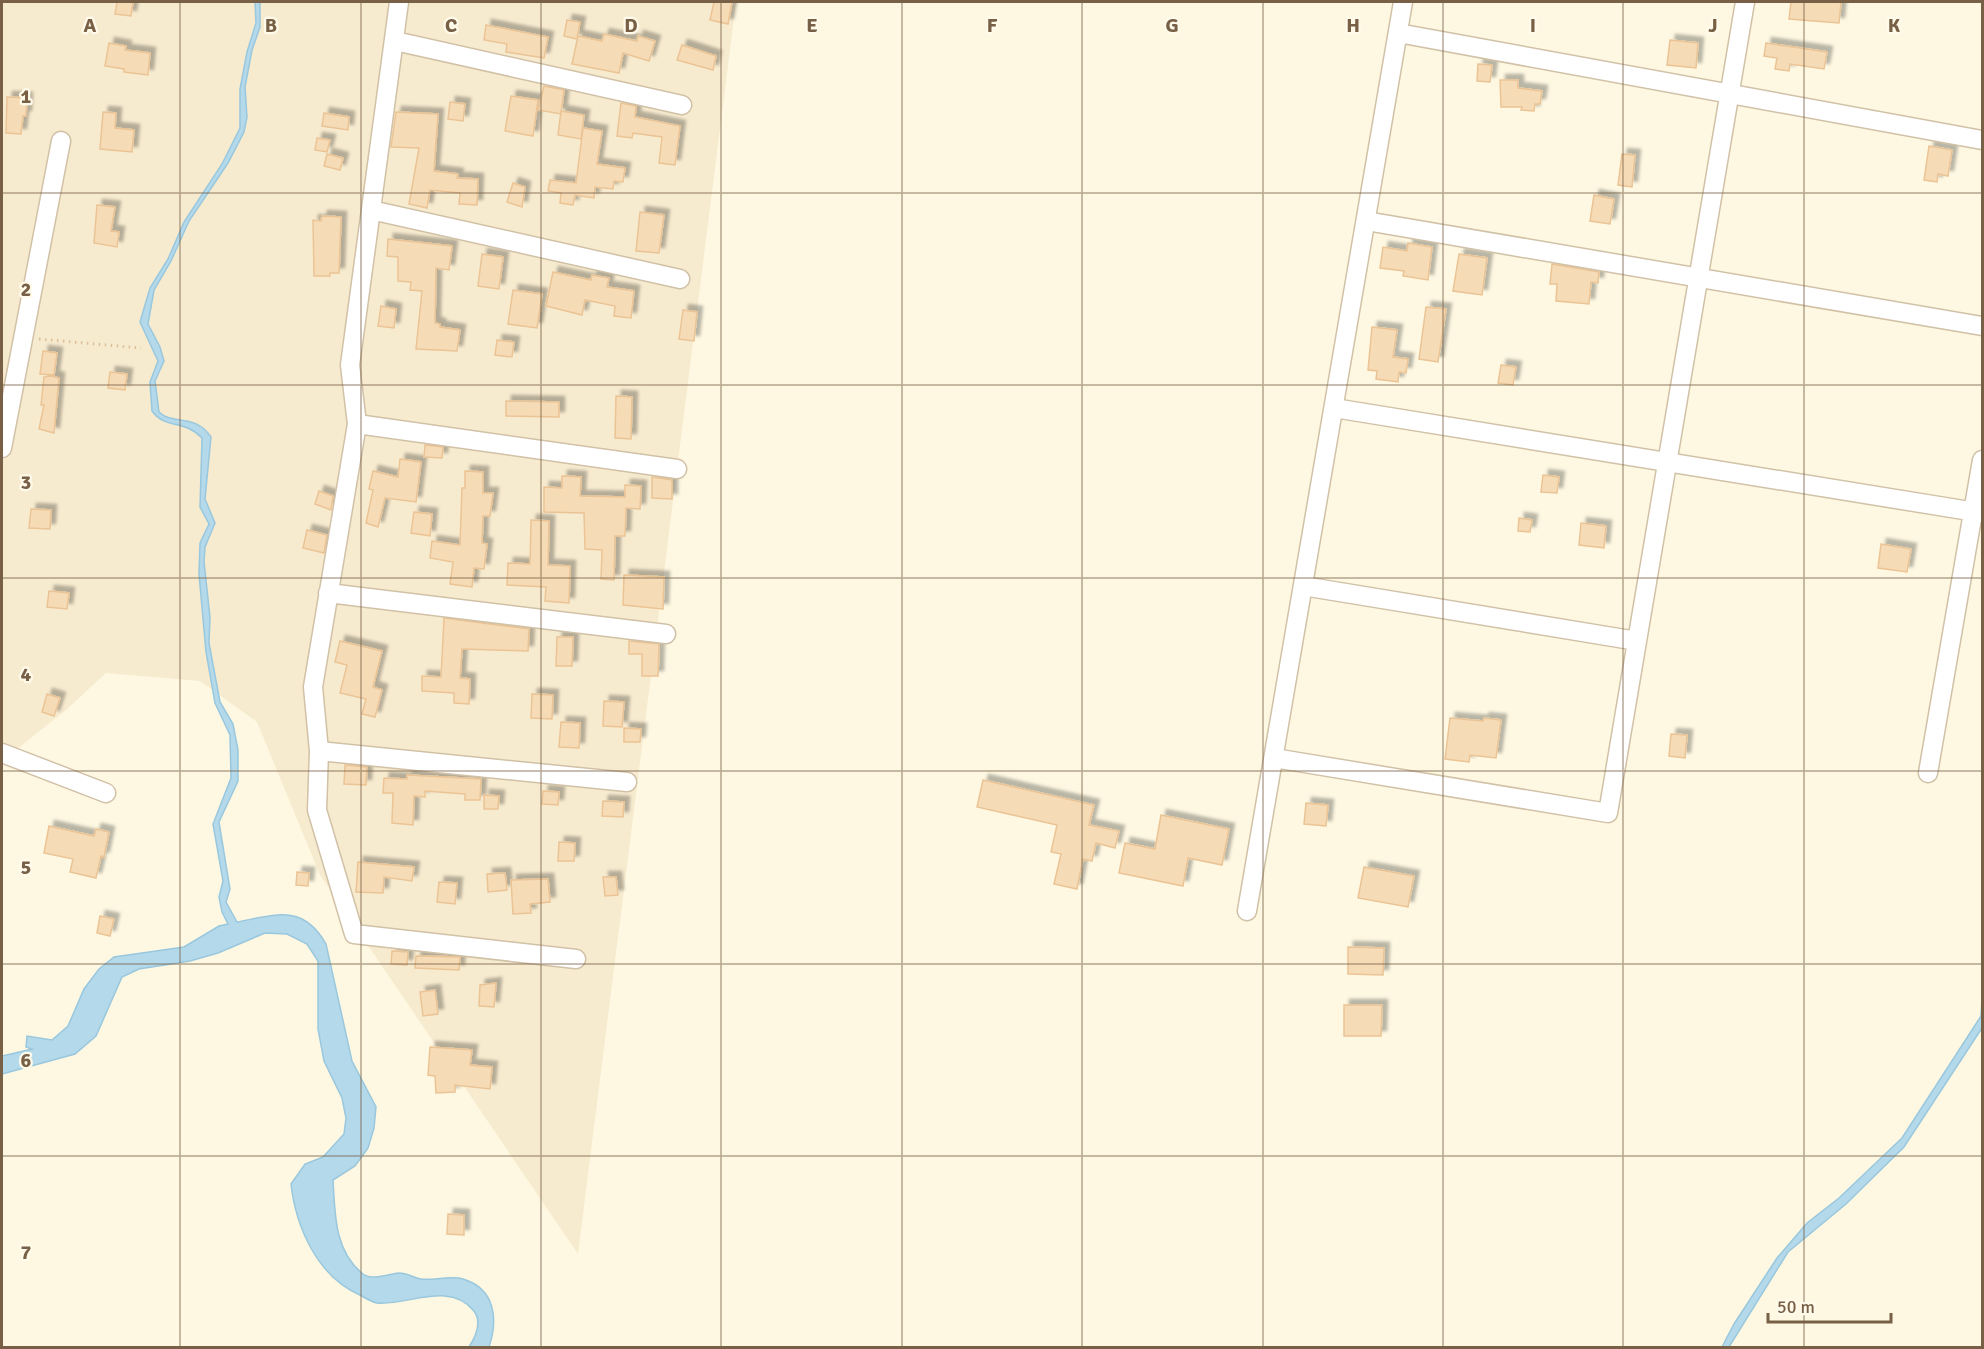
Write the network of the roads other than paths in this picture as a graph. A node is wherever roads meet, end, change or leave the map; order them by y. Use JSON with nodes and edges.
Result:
{"nodes":[{"id":1,"x":399,"y":2,"type":"edge"},
{"id":2,"x":1403,"y":2,"type":"edge"},
{"id":3,"x":1745,"y":2,"type":"edge"},
{"id":4,"x":1398,"y":33,"type":"junction"},
{"id":5,"x":395,"y":41,"type":"junction"},
{"id":6,"x":1730,"y":94,"type":"junction"},
{"id":7,"x":682,"y":105,"type":"dead end"},
{"id":8,"x":1983,"y":140,"type":"edge"},
{"id":9,"x":61,"y":141,"type":"dead end"},
{"id":10,"x":371,"y":210,"type":"junction"},
{"id":11,"x":1366,"y":220,"type":"junction"},
{"id":12,"x":1699,"y":277,"type":"junction"},
{"id":13,"x":680,"y":279,"type":"dead end"},
{"id":14,"x":1983,"y":326,"type":"edge"},
{"id":15,"x":10,"y":359,"type":"edge"},
{"id":16,"x":1334,"y":408,"type":"junction"},
{"id":17,"x":357,"y":424,"type":"junction"},
{"id":18,"x":2,"y":448,"type":"edge"},
{"id":19,"x":1983,"y":460,"type":"edge"},
{"id":20,"x":1667,"y":462,"type":"junction"},
{"id":21,"x":677,"y":469,"type":"dead end"},
{"id":22,"x":1978,"y":512,"type":"edge"},
{"id":23,"x":1303,"y":586,"type":"junction"},
{"id":24,"x":328,"y":593,"type":"junction"},
{"id":25,"x":666,"y":634,"type":"dead end"},
{"id":26,"x":1637,"y":641,"type":"junction"},
{"id":27,"x":318,"y":751,"type":"junction"},
{"id":28,"x":2,"y":753,"type":"edge"},
{"id":29,"x":1274,"y":758,"type":"junction"},
{"id":30,"x":1928,"y":773,"type":"dead end"},
{"id":31,"x":627,"y":782,"type":"dead end"},
{"id":32,"x":106,"y":793,"type":"dead end"},
{"id":33,"x":1247,"y":911,"type":"dead end"},
{"id":34,"x":576,"y":959,"type":"dead end"}],
"edges":[{"from":1,"to":5,"type":"street"},
{"from":2,"to":4,"type":"street"},
{"from":3,"to":6,"type":"street"},
{"from":4,"to":6,"type":"street"},
{"from":4,"to":11,"type":"street"},
{"from":5,"to":7,"type":"street"},
{"from":5,"to":10,"type":"street"},
{"from":6,"to":8,"type":"street"},
{"from":6,"to":12,"type":"street"},
{"from":9,"to":15,"type":"street"},
{"from":10,"to":13,"type":"street"},
{"from":10,"to":17,"type":"street"},
{"from":11,"to":12,"type":"street"},
{"from":11,"to":16,"type":"street"},
{"from":12,"to":14,"type":"street"},
{"from":12,"to":20,"type":"street"},
{"from":15,"to":18,"type":"street"},
{"from":16,"to":20,"type":"street"},
{"from":16,"to":23,"type":"street"},
{"from":17,"to":21,"type":"street"},
{"from":17,"to":24,"type":"street"},
{"from":19,"to":22,"type":"street"},
{"from":20,"to":22,"type":"street"},
{"from":20,"to":26,"type":"street"},
{"from":22,"to":30,"type":"street"},
{"from":23,"to":26,"type":"street"},
{"from":23,"to":29,"type":"street"},
{"from":24,"to":25,"type":"street"},
{"from":24,"to":27,"type":"street"},
{"from":26,"to":29,"type":"street"},
{"from":27,"to":31,"type":"street"},
{"from":27,"to":34,"type":"street"},
{"from":28,"to":32,"type":"street"},
{"from":29,"to":33,"type":"street"}]}
